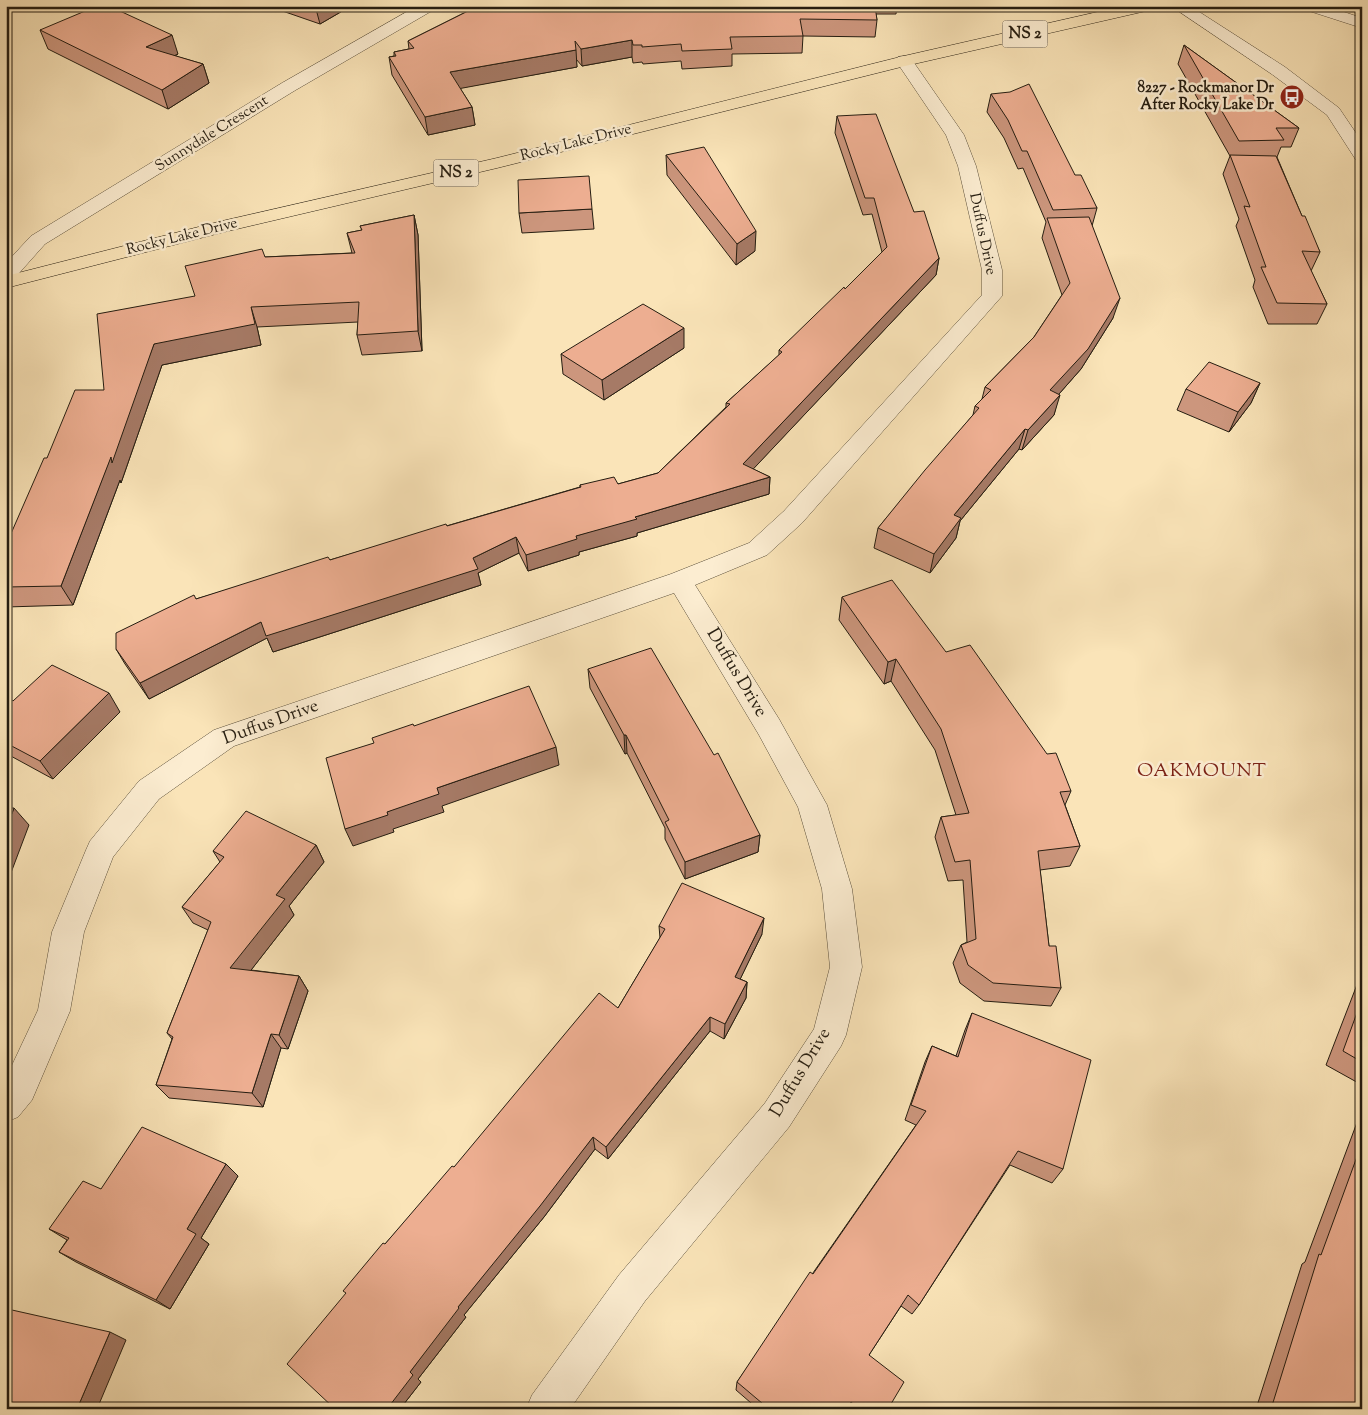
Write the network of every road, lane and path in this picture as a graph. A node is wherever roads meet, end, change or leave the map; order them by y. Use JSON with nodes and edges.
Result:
{"nodes":[{"id":1,"x":429,"y":6,"type":"edge"},
{"id":2,"x":1146,"y":6,"type":"edge"},
{"id":3,"x":1179,"y":6,"type":"edge"},
{"id":4,"x":1309,"y":6,"type":"edge"},
{"id":5,"x":1332,"y":14,"type":"junction"},
{"id":6,"x":1362,"y":17,"type":"edge"},
{"id":7,"x":1362,"y":23,"type":"edge"},
{"id":8,"x":904,"y":61,"type":"junction"},
{"id":9,"x":1362,"y":156,"type":"edge"},
{"id":10,"x":6,"y":276,"type":"edge"},
{"id":11,"x":6,"y":282,"type":"edge"},
{"id":12,"x":680,"y":581,"type":"junction"},
{"id":13,"x":6,"y":1105,"type":"edge"},
{"id":14,"x":546,"y":1409,"type":"edge"}],
"edges":[{"from":1,"to":10,"type":"street","name":"Sunnydale Crescent"},
{"from":2,"to":8,"type":"main road","name":"Rocky Lake Drive","number":"NS 2"},
{"from":3,"to":9,"type":"street"},
{"from":4,"to":5,"type":"street"},
{"from":5,"to":6,"type":"street"},
{"from":5,"to":7,"type":"street"},
{"from":8,"to":11,"type":"main road","name":"Rocky Lake Drive","number":"NS 2"},
{"from":8,"to":12,"type":"street","name":"Duffus Drive"},
{"from":12,"to":13,"type":"street","name":"Duffus Drive"},
{"from":12,"to":14,"type":"street","name":"Duffus Drive"}]}
